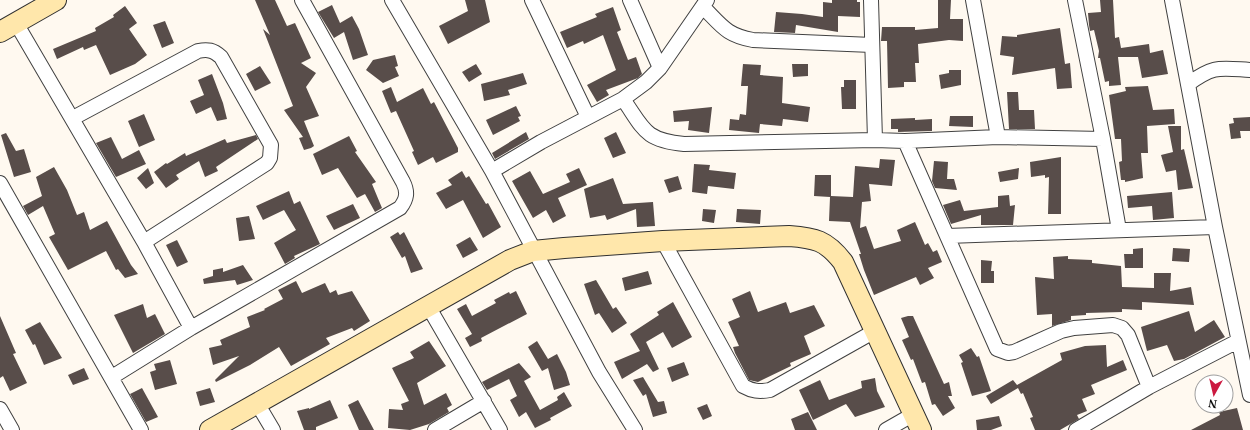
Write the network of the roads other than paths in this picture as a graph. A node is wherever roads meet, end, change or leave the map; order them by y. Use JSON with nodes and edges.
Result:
{"nodes":[{"id":1,"x":56,"y":0,"type":"edge"},
{"id":2,"x":302,"y":0,"type":"edge"},
{"id":3,"x":392,"y":0,"type":"edge"},
{"id":4,"x":532,"y":0,"type":"edge"},
{"id":5,"x":630,"y":0,"type":"edge"},
{"id":6,"x":871,"y":0,"type":"edge"},
{"id":7,"x":973,"y":0,"type":"edge"},
{"id":8,"x":1075,"y":0,"type":"edge"},
{"id":9,"x":1172,"y":0,"type":"edge"},
{"id":10,"x":705,"y":4,"type":"edge"},
{"id":11,"x":8,"y":27,"type":"edge"},
{"id":12,"x":872,"y":45,"type":"junction"},
{"id":13,"x":660,"y":68,"type":"junction"},
{"id":14,"x":1250,"y":70,"type":"edge"},
{"id":15,"x":1188,"y":84,"type":"junction"},
{"id":16,"x":623,"y":99,"type":"junction"},
{"id":17,"x":588,"y":117,"type":"junction"},
{"id":18,"x":73,"y":118,"type":"junction"},
{"id":19,"x":998,"y":136,"type":"junction"},
{"id":20,"x":1103,"y":139,"type":"junction"},
{"id":21,"x":875,"y":140,"type":"junction"},
{"id":22,"x":905,"y":141,"type":"junction"},
{"id":23,"x":492,"y":171,"type":"junction"},
{"id":24,"x":0,"y":183,"type":"edge"},
{"id":25,"x":1215,"y":227,"type":"junction"},
{"id":26,"x":1119,"y":230,"type":"junction"},
{"id":27,"x":947,"y":236,"type":"junction"},
{"id":28,"x":662,"y":241,"type":"junction"},
{"id":29,"x":144,"y":242,"type":"junction"},
{"id":30,"x":533,"y":251,"type":"junction"},
{"id":31,"x":428,"y":306,"type":"junction"},
{"id":32,"x":191,"y":328,"type":"junction"},
{"id":33,"x":875,"y":331,"type":"junction"},
{"id":34,"x":1238,"y":341,"type":"junction"},
{"id":35,"x":112,"y":377,"type":"junction"},
{"id":36,"x":1149,"y":387,"type":"junction"},
{"id":37,"x":1250,"y":395,"type":"edge"},
{"id":38,"x":484,"y":402,"type":"junction"},
{"id":39,"x":257,"y":403,"type":"junction"},
{"id":40,"x":0,"y":409,"type":"edge"},
{"id":41,"x":918,"y":422,"type":"edge"},
{"id":42,"x":12,"y":430,"type":"edge"},
{"id":43,"x":140,"y":430,"type":"edge"},
{"id":44,"x":210,"y":430,"type":"edge"},
{"id":45,"x":273,"y":430,"type":"edge"},
{"id":46,"x":435,"y":430,"type":"edge"},
{"id":47,"x":500,"y":430,"type":"edge"},
{"id":48,"x":635,"y":430,"type":"edge"},
{"id":49,"x":886,"y":430,"type":"edge"},
{"id":50,"x":1076,"y":430,"type":"edge"}],
"edges":[{"from":1,"to":11,"type":"street"},
{"from":2,"to":32,"type":"street"},
{"from":3,"to":23,"type":"street"},
{"from":4,"to":17,"type":"street"},
{"from":5,"to":13,"type":"street"},
{"from":6,"to":12,"type":"street"},
{"from":7,"to":19,"type":"street"},
{"from":8,"to":20,"type":"street"},
{"from":9,"to":15,"type":"street"},
{"from":10,"to":12,"type":"street"},
{"from":10,"to":13,"type":"street"},
{"from":11,"to":18,"type":"street"},
{"from":12,"to":21,"type":"street"},
{"from":13,"to":16,"type":"street"},
{"from":14,"to":15,"type":"street"},
{"from":15,"to":25,"type":"street"},
{"from":16,"to":17,"type":"street"},
{"from":16,"to":21,"type":"street"},
{"from":17,"to":23,"type":"street"},
{"from":18,"to":29,"type":"street"},
{"from":18,"to":29,"type":"street"},
{"from":19,"to":20,"type":"street"},
{"from":19,"to":22,"type":"street"},
{"from":20,"to":26,"type":"street"},
{"from":21,"to":22,"type":"street"},
{"from":22,"to":27,"type":"street"},
{"from":23,"to":30,"type":"street"},
{"from":24,"to":35,"type":"street"},
{"from":25,"to":26,"type":"street"},
{"from":25,"to":34,"type":"street"},
{"from":26,"to":27,"type":"street"},
{"from":27,"to":36,"type":"street"},
{"from":28,"to":30,"type":"street"},
{"from":28,"to":33,"type":"street"},
{"from":28,"to":33,"type":"street"},
{"from":29,"to":32,"type":"street"},
{"from":30,"to":31,"type":"street"},
{"from":30,"to":48,"type":"street"},
{"from":31,"to":38,"type":"street"},
{"from":31,"to":39,"type":"street"},
{"from":32,"to":35,"type":"street"},
{"from":33,"to":41,"type":"street"},
{"from":34,"to":36,"type":"street"},
{"from":34,"to":37,"type":"street"},
{"from":35,"to":43,"type":"street"},
{"from":36,"to":50,"type":"street"},
{"from":38,"to":46,"type":"street"},
{"from":38,"to":47,"type":"street"},
{"from":39,"to":44,"type":"street"},
{"from":39,"to":45,"type":"street"},
{"from":40,"to":42,"type":"street"},
{"from":41,"to":49,"type":"street"}]}
